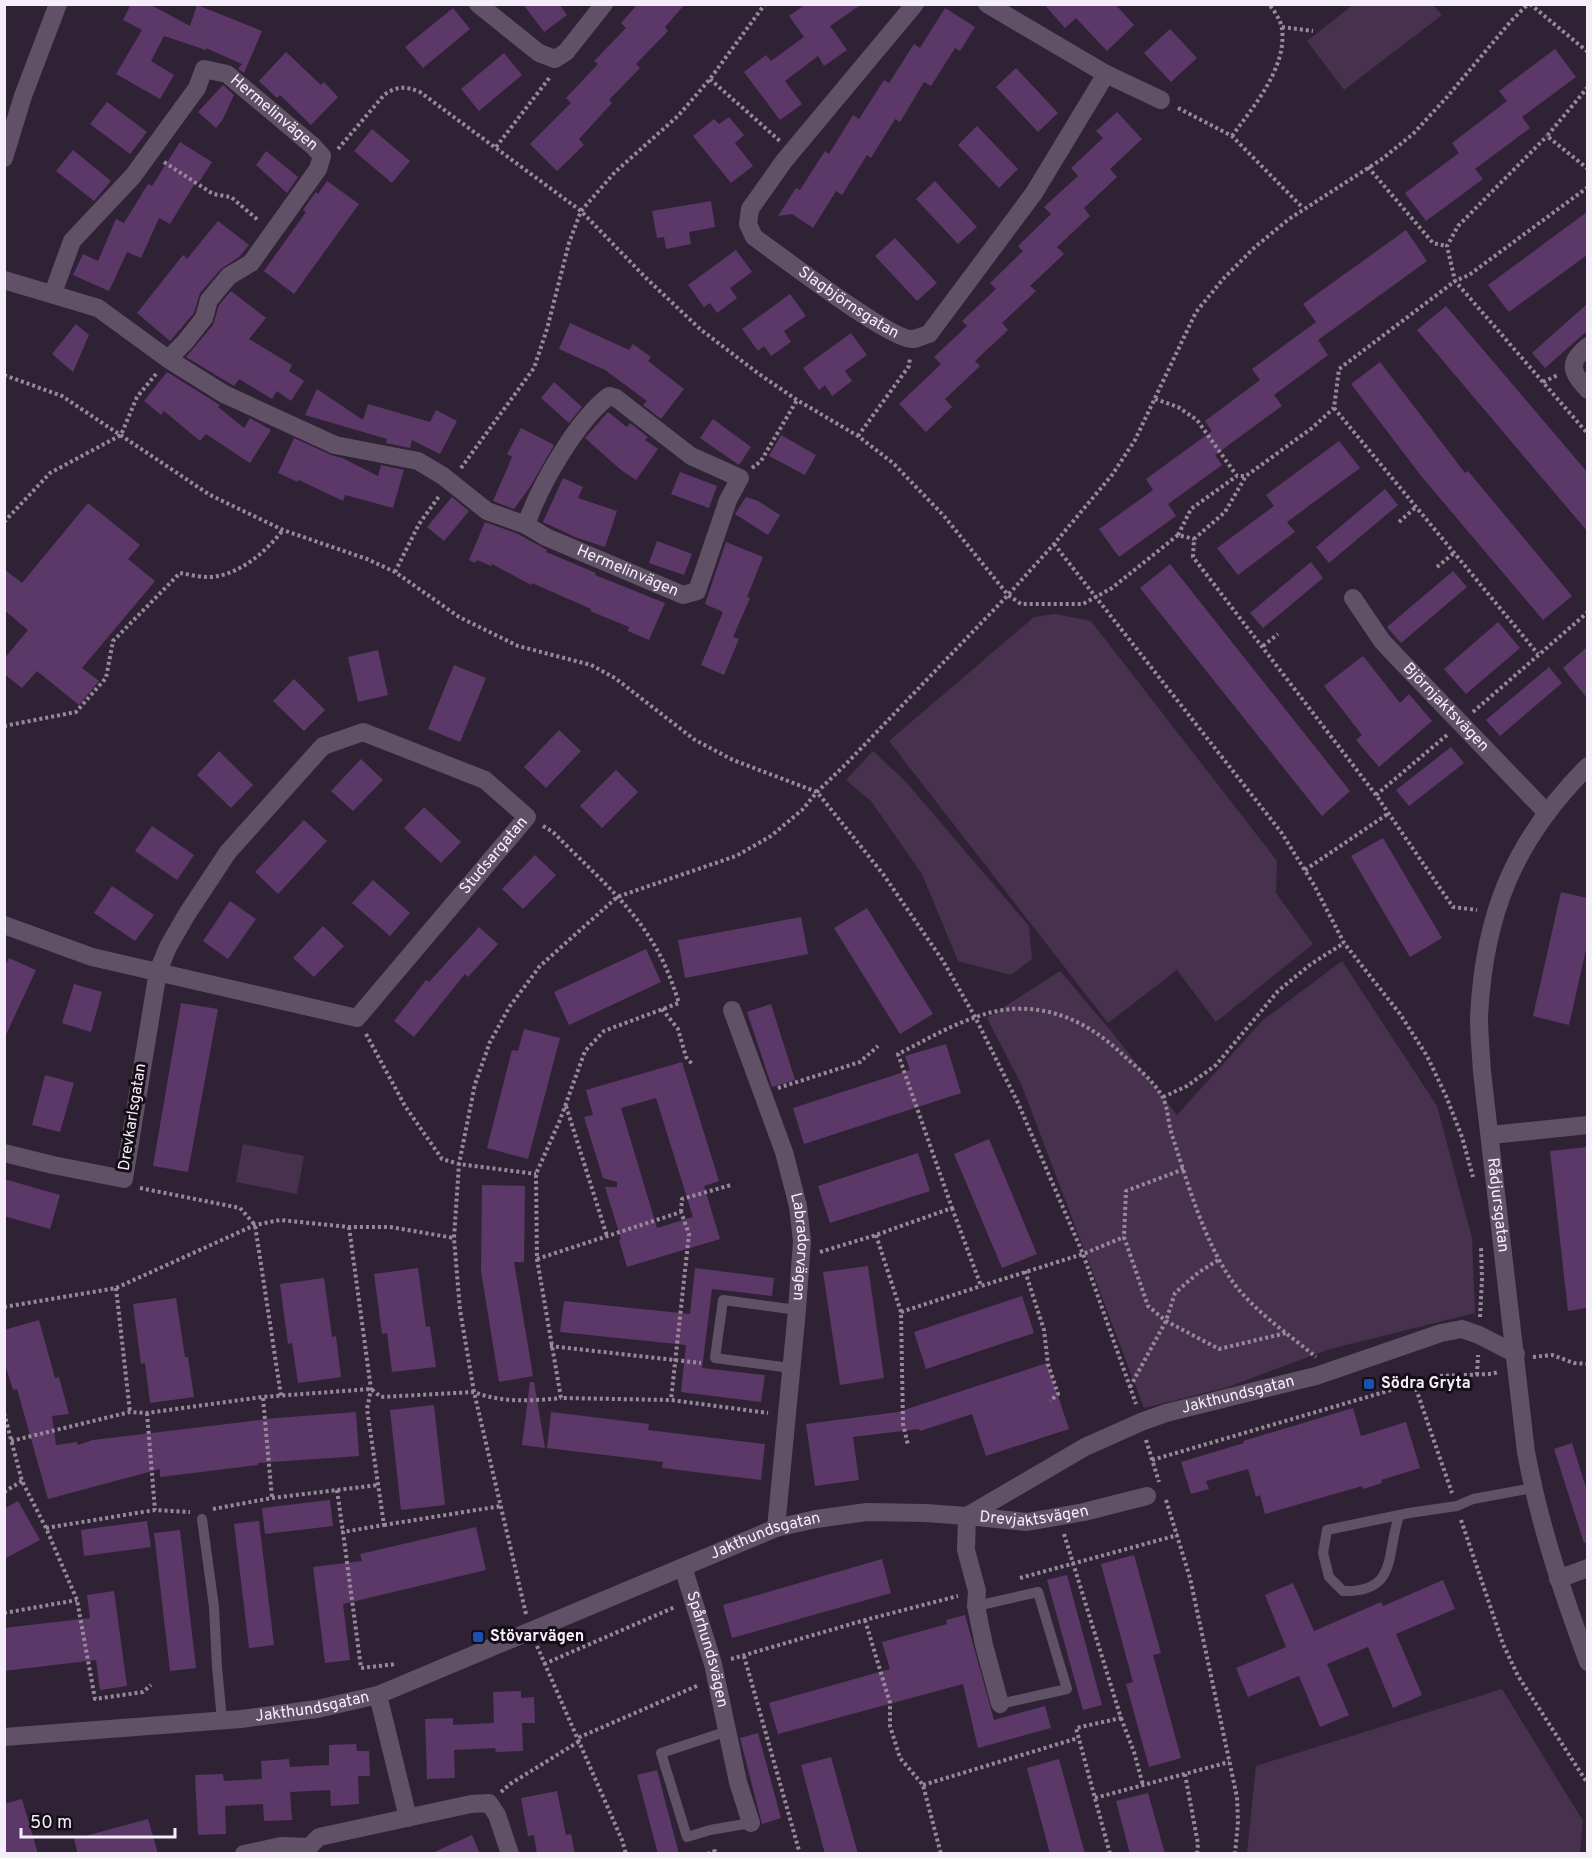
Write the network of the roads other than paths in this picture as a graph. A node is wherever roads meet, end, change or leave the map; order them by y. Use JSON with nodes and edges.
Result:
{"nodes":[{"id":1,"x":58,"y":4,"type":"edge"},
{"id":2,"x":63,"y":4,"type":"edge"},
{"id":3,"x":478,"y":4,"type":"edge"},
{"id":4,"x":603,"y":4,"type":"edge"},
{"id":5,"x":915,"y":4,"type":"edge"},
{"id":6,"x":987,"y":4,"type":"edge"},
{"id":7,"x":51,"y":26,"type":"junction"},
{"id":8,"x":1106,"y":74,"type":"junction"},
{"id":9,"x":1161,"y":100,"type":"road end"},
{"id":10,"x":4,"y":158,"type":"edge"},
{"id":11,"x":4,"y":280,"type":"edge"},
{"id":12,"x":53,"y":293,"type":"junction"},
{"id":13,"x":1587,"y":346,"type":"edge"},
{"id":14,"x":168,"y":359,"type":"junction"},
{"id":15,"x":1587,"y":390,"type":"edge"},
{"id":16,"x":526,"y":525,"type":"junction"},
{"id":17,"x":1353,"y":598,"type":"dead end"},
{"id":18,"x":1587,"y":766,"type":"edge"},
{"id":19,"x":1547,"y":813,"type":"junction"},
{"id":20,"x":4,"y":925,"type":"edge"},
{"id":21,"x":158,"y":971,"type":"junction"},
{"id":22,"x":732,"y":1010,"type":"dead end"},
{"id":23,"x":1587,"y":1125,"type":"edge"},
{"id":24,"x":1491,"y":1135,"type":"junction"},
{"id":25,"x":4,"y":1153,"type":"edge"},
{"id":26,"x":797,"y":1310,"type":"junction"},
{"id":27,"x":1516,"y":1354,"type":"junction"},
{"id":28,"x":791,"y":1368,"type":"junction"},
{"id":29,"x":1533,"y":1488,"type":"junction"},
{"id":30,"x":1147,"y":1497,"type":"dead end"},
{"id":31,"x":967,"y":1516,"type":"junction"},
{"id":32,"x":1399,"y":1516,"type":"junction"},
{"id":33,"x":202,"y":1519,"type":"dead end"},
{"id":34,"x":776,"y":1528,"type":"junction"},
{"id":35,"x":683,"y":1568,"type":"junction"},
{"id":36,"x":1587,"y":1568,"type":"edge"},
{"id":37,"x":1558,"y":1579,"type":"junction"},
{"id":38,"x":977,"y":1599,"type":"junction"},
{"id":39,"x":1587,"y":1662,"type":"edge"},
{"id":40,"x":378,"y":1695,"type":"junction"},
{"id":41,"x":1000,"y":1704,"type":"joint"},
{"id":42,"x":222,"y":1720,"type":"junction"},
{"id":43,"x":728,"y":1731,"type":"junction"},
{"id":44,"x":4,"y":1737,"type":"edge"},
{"id":45,"x":408,"y":1818,"type":"junction"},
{"id":46,"x":751,"y":1823,"type":"joint"},
{"id":47,"x":308,"y":1850,"type":"edge"},
{"id":48,"x":244,"y":1854,"type":"edge"},
{"id":49,"x":510,"y":1854,"type":"edge"}],
"edges":[{"from":1,"to":7,"type":"street"},
{"from":2,"to":7,"type":"street"},
{"from":3,"to":4,"type":"street"},
{"from":5,"to":8,"type":"street","name":"Slagbjörnsgatan"},
{"from":6,"to":8,"type":"street"},
{"from":7,"to":10,"type":"street"},
{"from":8,"to":9,"type":"street"},
{"from":11,"to":12,"type":"street","name":"Hermelinvägen"},
{"from":12,"to":14,"type":"street","name":"Hermelinvägen"},
{"from":12,"to":14,"type":"street","name":"Hermelinvägen"},
{"from":13,"to":15,"type":"street"},
{"from":14,"to":16,"type":"street","name":"Hermelinvägen"},
{"from":16,"to":16,"type":"street","name":"Hermelinvägen"},
{"from":17,"to":19,"type":"street","name":"Björnjaktsvägen"},
{"from":18,"to":19,"type":"street","name":"Rådjursgatan"},
{"from":19,"to":24,"type":"street","name":"Rådjursgatan"},
{"from":20,"to":21,"type":"street"},
{"from":21,"to":21,"type":"street","name":"Studsargatan"},
{"from":21,"to":25,"type":"street","name":"Drevkarlsgatan"},
{"from":22,"to":26,"type":"street","name":"Labradorvägen"},
{"from":23,"to":24,"type":"street"},
{"from":24,"to":27,"type":"street","name":"Rådjursgatan"},
{"from":26,"to":28,"type":"street","name":"Labradorvägen"},
{"from":26,"to":28,"type":"lane"},
{"from":27,"to":29,"type":"street","name":"Rådjursgatan"},
{"from":27,"to":31,"type":"street","name":"Jakthundsgatan"},
{"from":28,"to":34,"type":"street","name":"Labradorvägen"},
{"from":29,"to":32,"type":"lane"},
{"from":29,"to":37,"type":"street","name":"Rådjursgatan"},
{"from":30,"to":31,"type":"street","name":"Drevjaktsvägen"},
{"from":31,"to":34,"type":"street","name":"Jakthundsgatan"},
{"from":31,"to":38,"type":"street","name":"Drevjaktsvägen"},
{"from":32,"to":32,"type":"lane"},
{"from":33,"to":42,"type":"lane"},
{"from":34,"to":35,"type":"street","name":"Jakthundsgatan"},
{"from":35,"to":40,"type":"street","name":"Jakthundsgatan"},
{"from":35,"to":43,"type":"street","name":"Spårhundsvägen"},
{"from":36,"to":37,"type":"street"},
{"from":37,"to":39,"type":"street","name":"Rådjursgatan"},
{"from":38,"to":41,"type":"street","name":"Drevjaktsvägen"},
{"from":38,"to":41,"type":"lane"},
{"from":40,"to":42,"type":"street","name":"Jakthundsgatan"},
{"from":40,"to":45,"type":"street"},
{"from":42,"to":44,"type":"street","name":"Jakthundsgatan"},
{"from":43,"to":46,"type":"street","name":"Spårhundsvägen"},
{"from":43,"to":46,"type":"lane","name":"Spårhundsvägen"},
{"from":45,"to":47,"type":"street"},
{"from":45,"to":49,"type":"street"},
{"from":47,"to":48,"type":"street"}]}
